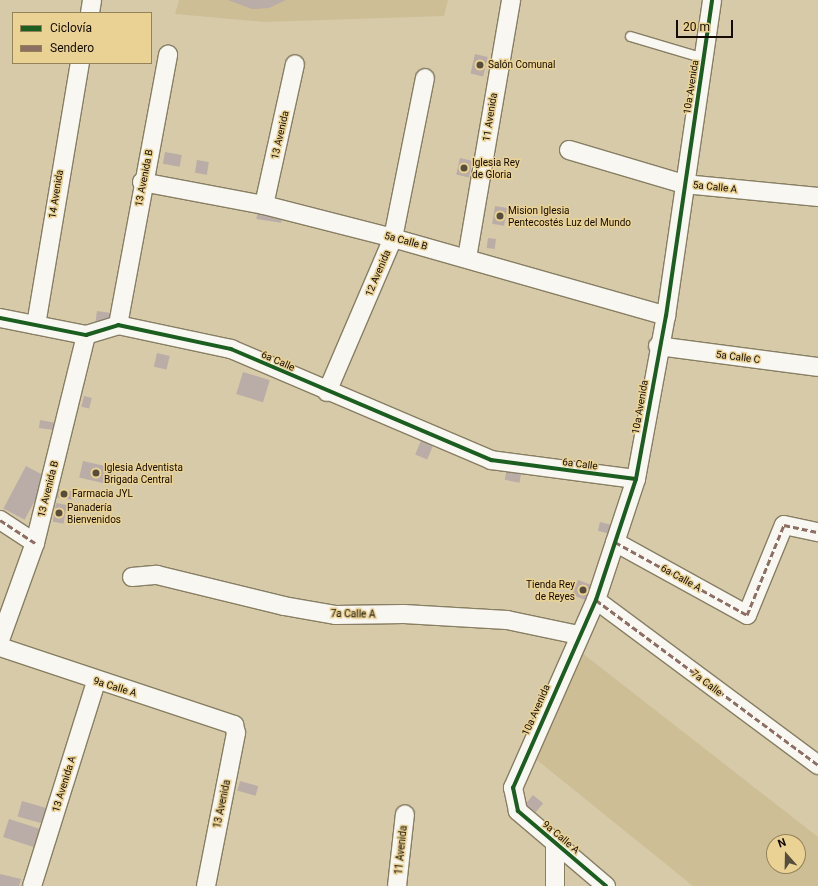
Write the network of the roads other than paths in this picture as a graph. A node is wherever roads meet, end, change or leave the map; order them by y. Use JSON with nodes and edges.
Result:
{"nodes":[{"id":1,"x":92,"y":0,"type":"edge"},
{"id":2,"x":511,"y":0,"type":"edge"},
{"id":3,"x":712,"y":0,"type":"edge"},
{"id":4,"x":90,"y":12,"type":"edge"},
{"id":5,"x":630,"y":36,"type":"dead end"},
{"id":6,"x":168,"y":55,"type":"dead end"},
{"id":7,"x":704,"y":58,"type":"junction"},
{"id":8,"x":80,"y":64,"type":"edge"},
{"id":9,"x":295,"y":64,"type":"dead end"},
{"id":10,"x":426,"y":78,"type":"dead end"},
{"id":11,"x":569,"y":150,"type":"dead end"},
{"id":12,"x":142,"y":182,"type":"junction"},
{"id":13,"x":684,"y":184,"type":"junction"},
{"id":14,"x":818,"y":197,"type":"edge"},
{"id":15,"x":264,"y":205,"type":"junction"},
{"id":16,"x":393,"y":238,"type":"junction"},
{"id":17,"x":467,"y":258,"type":"junction"},
{"id":18,"x":666,"y":316,"type":"junction"},
{"id":19,"x":0,"y":318,"type":"edge"},
{"id":20,"x":36,"y":325,"type":"junction"},
{"id":21,"x":118,"y":325,"type":"junction"},
{"id":22,"x":86,"y":335,"type":"junction"},
{"id":23,"x":658,"y":346,"type":"junction"},
{"id":24,"x":818,"y":367,"type":"edge"},
{"id":25,"x":328,"y":392,"type":"junction"},
{"id":26,"x":636,"y":479,"type":"junction"},
{"id":27,"x":0,"y":520,"type":"edge"},
{"id":28,"x":818,"y":532,"type":"edge"},
{"id":29,"x":615,"y":542,"type":"junction"},
{"id":30,"x":35,"y":543,"type":"junction"},
{"id":31,"x":132,"y":577,"type":"dead end"},
{"id":32,"x":596,"y":600,"type":"junction"},
{"id":33,"x":578,"y":635,"type":"junction"},
{"id":34,"x":0,"y":640,"type":"edge"},
{"id":35,"x":0,"y":647,"type":"edge"},
{"id":36,"x":96,"y":682,"type":"junction"},
{"id":37,"x":232,"y":723,"type":"joint"},
{"id":38,"x":818,"y":765,"type":"edge"},
{"id":39,"x":513,"y":796,"type":"joint"},
{"id":40,"x":405,"y":814,"type":"dead end"},
{"id":41,"x":555,"y":843,"type":"junction"},
{"id":42,"x":32,"y":886,"type":"edge"},
{"id":43,"x":206,"y":886,"type":"edge"},
{"id":44,"x":397,"y":886,"type":"edge"},
{"id":45,"x":555,"y":886,"type":"edge"},
{"id":46,"x":606,"y":886,"type":"edge"}],
"edges":[{"from":1,"to":4,"type":"street"},
{"from":2,"to":17,"type":"street","name":"11 Avenida"},
{"from":3,"to":7,"type":"street","name":"10a Avenida"},
{"from":5,"to":7,"type":"lane"},
{"from":6,"to":12,"type":"street","name":"13 Avenida B"},
{"from":7,"to":13,"type":"street","name":"10a Avenida"},
{"from":8,"to":20,"type":"street","name":"14 Avenida"},
{"from":9,"to":15,"type":"street","name":"13 Avenida"},
{"from":10,"to":16,"type":"street","name":"12 Avenida"},
{"from":11,"to":13,"type":"street","name":"5a Calle A"},
{"from":12,"to":15,"type":"street","name":"5a Calle B"},
{"from":12,"to":21,"type":"street","name":"13 Avenida B"},
{"from":13,"to":14,"type":"street","name":"5a Calle A"},
{"from":13,"to":18,"type":"street","name":"10a Avenida"},
{"from":15,"to":16,"type":"street","name":"5a Calle B"},
{"from":16,"to":17,"type":"street","name":"5a Calle B"},
{"from":16,"to":25,"type":"street","name":"12 Avenida"},
{"from":17,"to":18,"type":"street","name":"5a Calle B"},
{"from":18,"to":23,"type":"street","name":"10a Avenida"},
{"from":19,"to":20,"type":"street","name":"6a Calle"},
{"from":20,"to":22,"type":"street","name":"6a Calle"},
{"from":21,"to":22,"type":"street","name":"6a Calle"},
{"from":21,"to":25,"type":"street","name":"6a Calle"},
{"from":22,"to":30,"type":"street","name":"13 Avenida B"},
{"from":23,"to":24,"type":"street","name":"5a Calle C"},
{"from":23,"to":26,"type":"street","name":"10a Avenida"},
{"from":25,"to":26,"type":"street","name":"6a Calle"},
{"from":26,"to":29,"type":"street","name":"10a Avenida"},
{"from":27,"to":30,"type":"street"},
{"from":28,"to":29,"type":"street","name":"6a Calle A"},
{"from":29,"to":32,"type":"street","name":"10a Avenida"},
{"from":30,"to":34,"type":"street","name":"13 Avenida B"},
{"from":31,"to":33,"type":"street","name":"7a Calle A"},
{"from":32,"to":33,"type":"street","name":"10a Avenida"},
{"from":32,"to":38,"type":"street","name":"7a Calle"},
{"from":33,"to":39,"type":"street","name":"10a Avenida"},
{"from":35,"to":36,"type":"street","name":"9a Calle A"},
{"from":36,"to":37,"type":"street","name":"9a Calle A"},
{"from":36,"to":42,"type":"street","name":"13 Avenida A"},
{"from":37,"to":43,"type":"street","name":"13 Avenida"},
{"from":39,"to":41,"type":"street","name":"9a Calle A"},
{"from":40,"to":44,"type":"street","name":"11 Avenida"},
{"from":41,"to":45,"type":"street"},
{"from":41,"to":46,"type":"street","name":"9a Calle A"}]}
